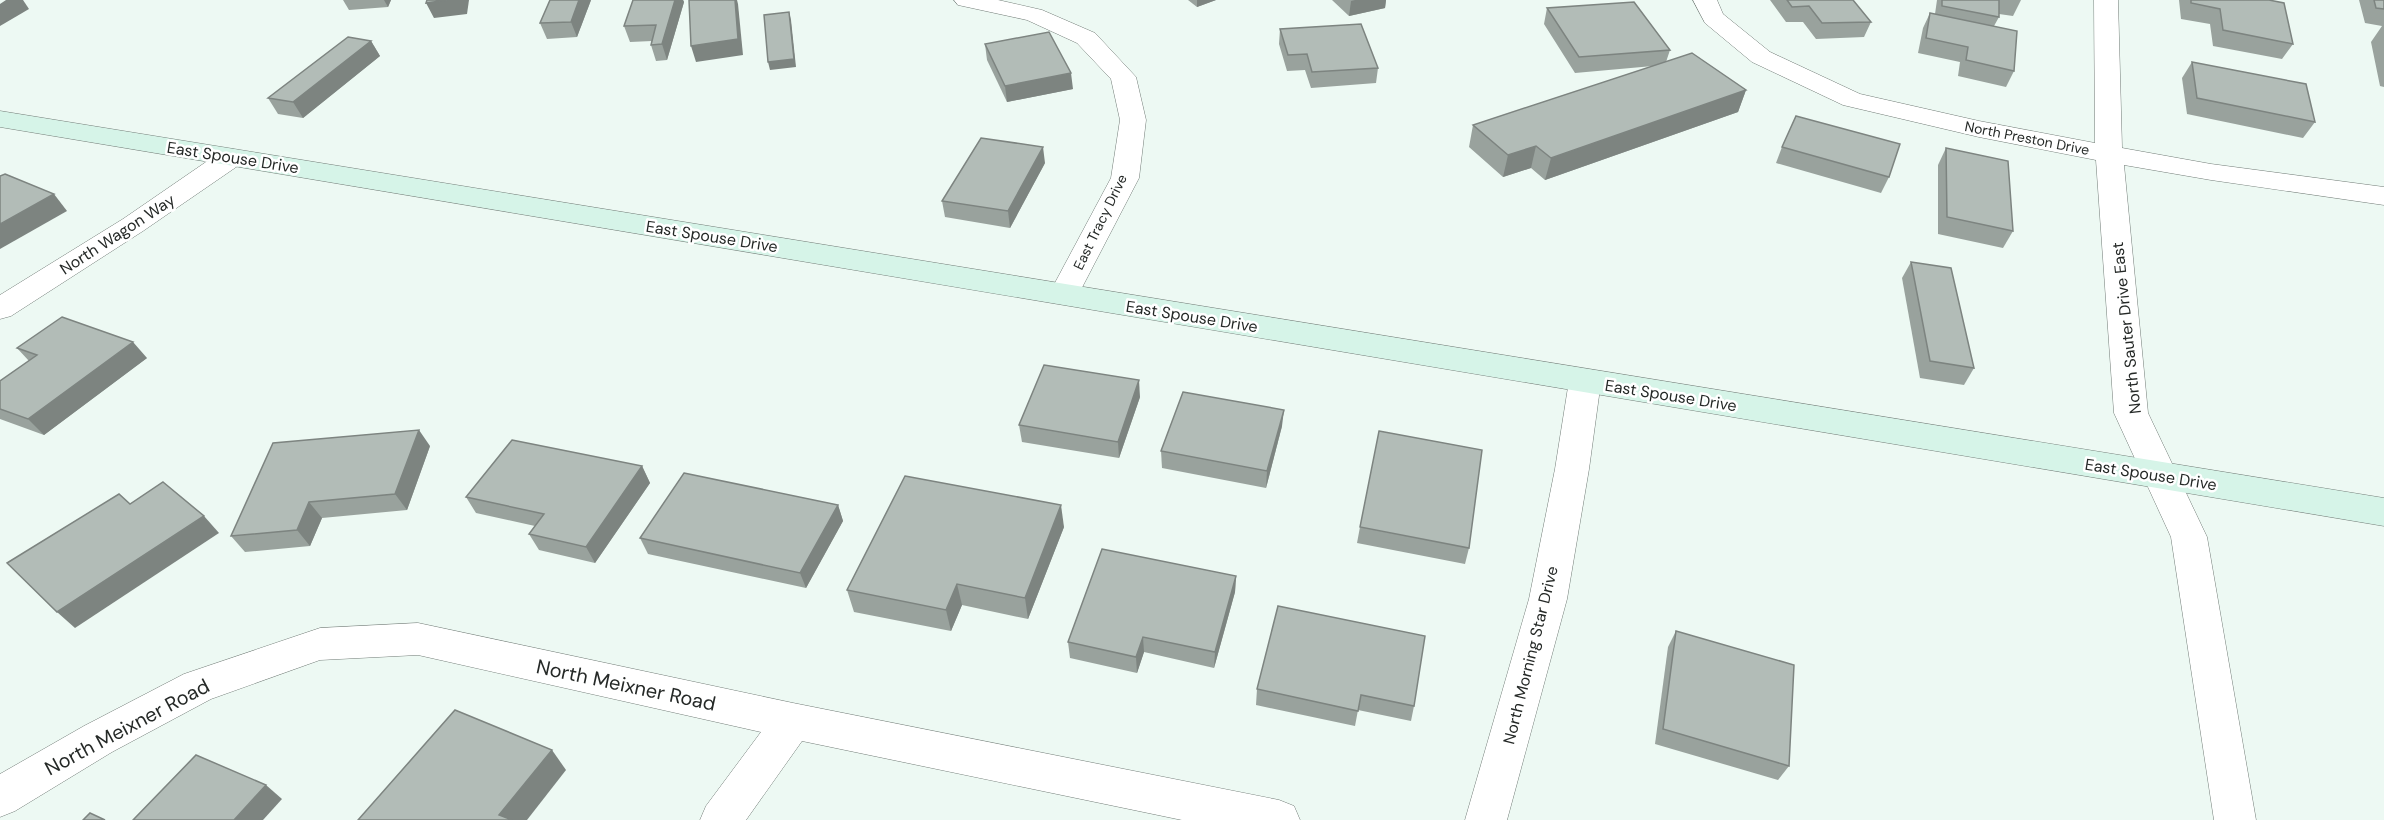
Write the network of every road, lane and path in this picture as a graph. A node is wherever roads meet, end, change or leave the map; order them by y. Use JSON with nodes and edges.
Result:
{"nodes":[{"id":1,"x":966,"y":0,"type":"edge"},
{"id":2,"x":1705,"y":0,"type":"edge"},
{"id":3,"x":2106,"y":0,"type":"edge"},
{"id":4,"x":0,"y":119,"type":"edge"},
{"id":5,"x":2109,"y":154,"type":"junction"},
{"id":6,"x":232,"y":157,"type":"junction"},
{"id":7,"x":2384,"y":196,"type":"edge"},
{"id":8,"x":1064,"y":294,"type":"junction"},
{"id":9,"x":0,"y":309,"type":"edge"},
{"id":10,"x":1585,"y":381,"type":"junction"},
{"id":11,"x":2161,"y":475,"type":"junction"},
{"id":12,"x":2384,"y":512,"type":"edge"},
{"id":13,"x":793,"y":721,"type":"junction"},
{"id":14,"x":0,"y":797,"type":"edge"},
{"id":15,"x":720,"y":820,"type":"edge"},
{"id":16,"x":1279,"y":820,"type":"edge"},
{"id":17,"x":1486,"y":820,"type":"edge"},
{"id":18,"x":2235,"y":820,"type":"edge"}],
"edges":[{"from":1,"to":8,"type":"street","name":"East Tracy Drive"},
{"from":2,"to":5,"type":"street","name":"North Preston Drive"},
{"from":3,"to":5,"type":"street","name":"North Sauter Drive East"},
{"from":4,"to":6,"type":"street","name":"East Spouse Drive"},
{"from":5,"to":7,"type":"street","name":"North Preston Drive"},
{"from":5,"to":11,"type":"street","name":"North Sauter Drive East"},
{"from":6,"to":8,"type":"street","name":"East Spouse Drive"},
{"from":6,"to":9,"type":"street","name":"North Wagon Way"},
{"from":8,"to":10,"type":"street","name":"East Spouse Drive"},
{"from":10,"to":11,"type":"street","name":"East Spouse Drive"},
{"from":10,"to":17,"type":"street","name":"North Morning Star Drive"},
{"from":11,"to":12,"type":"street","name":"East Spouse Drive"},
{"from":11,"to":18,"type":"street","name":"North Sauter Drive East"},
{"from":13,"to":14,"type":"street","name":"North Meixner Road"},
{"from":13,"to":15,"type":"street"},
{"from":13,"to":16,"type":"street","name":"North Meixner Road"}]}
